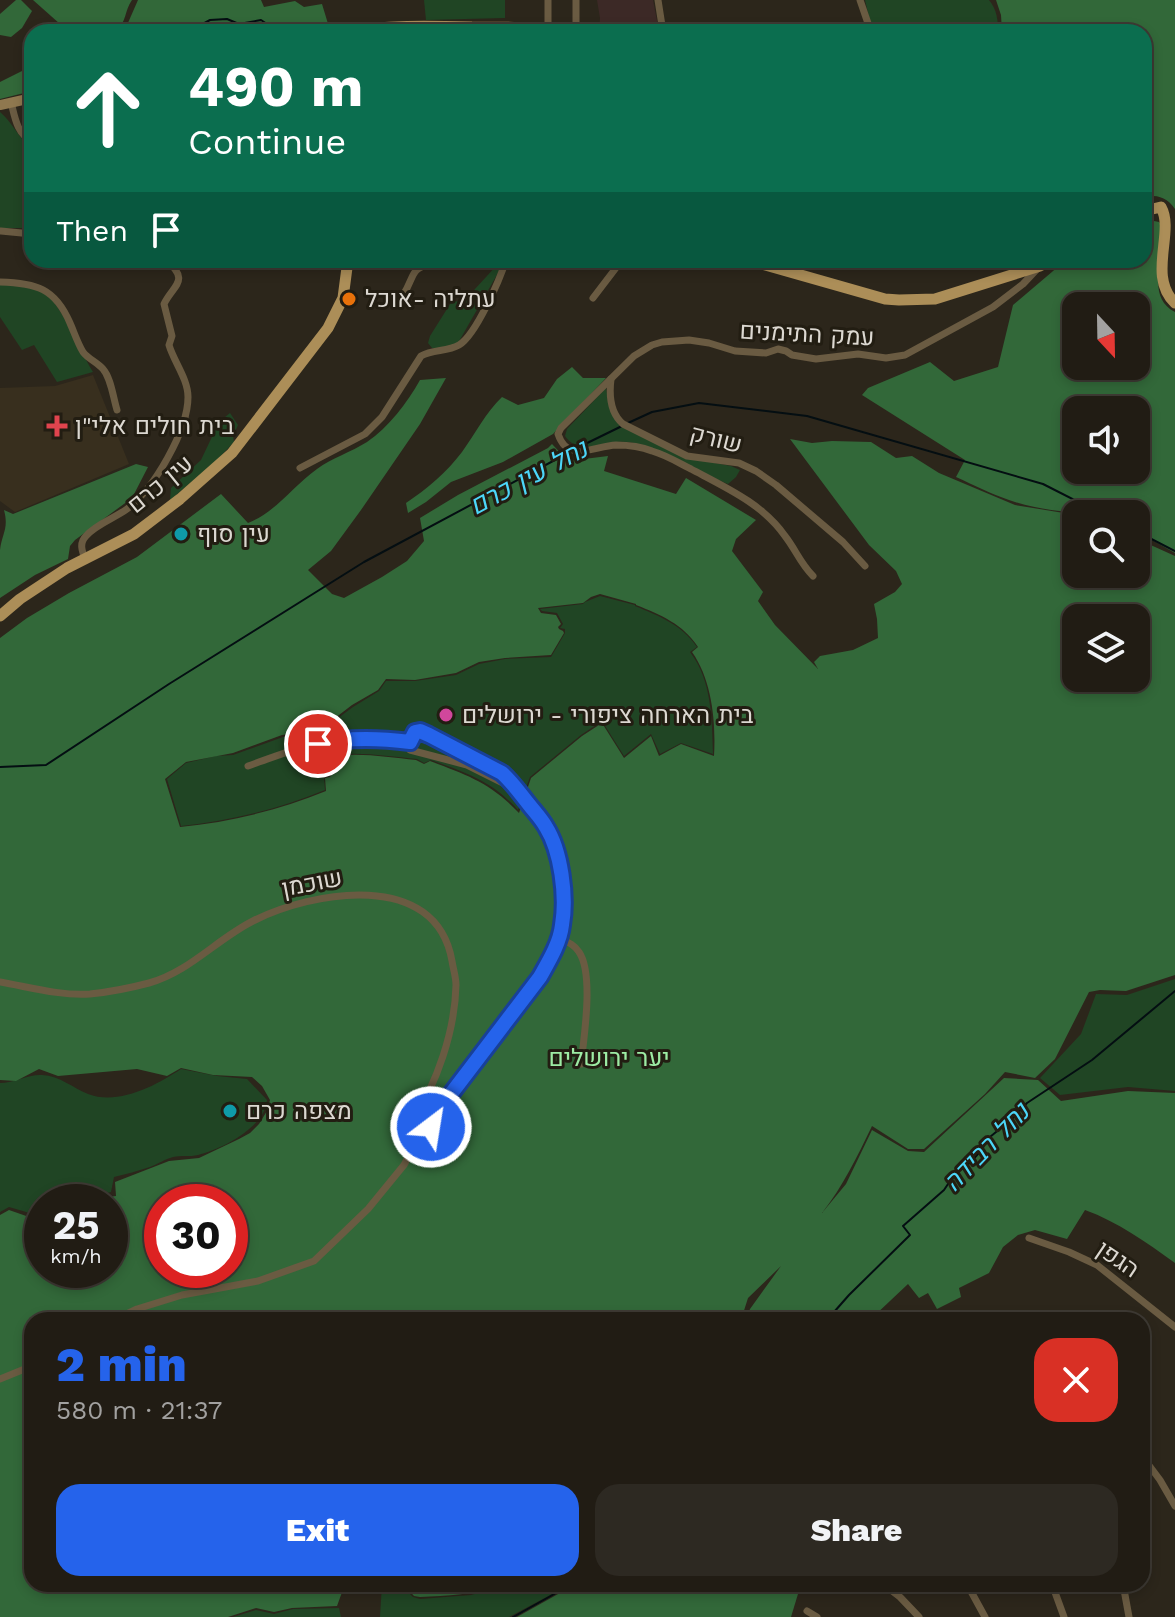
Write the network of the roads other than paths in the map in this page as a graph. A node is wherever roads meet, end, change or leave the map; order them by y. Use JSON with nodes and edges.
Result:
{"nodes":[{"id":1,"x":548,"y":0,"type":"edge"},
{"id":2,"x":576,"y":0,"type":"edge"},
{"id":3,"x":658,"y":0,"type":"edge"},
{"id":4,"x":860,"y":0,"type":"edge"},
{"id":5,"x":548,"y":24,"type":"edge"},
{"id":6,"x":576,"y":24,"type":"edge"},
{"id":7,"x":662,"y":24,"type":"edge"},
{"id":8,"x":868,"y":24,"type":"edge"},
{"id":9,"x":6,"y":104,"type":"edge"},
{"id":10,"x":24,"y":136,"type":"edge"},
{"id":11,"x":1152,"y":209,"type":"edge"},
{"id":12,"x":1,"y":231,"type":"edge"},
{"id":13,"x":24,"y":233,"type":"edge"},
{"id":14,"x":173,"y":268,"type":"edge"},
{"id":15,"x":347,"y":268,"type":"edge"},
{"id":16,"x":416,"y":268,"type":"edge"},
{"id":17,"x":503,"y":268,"type":"edge"},
{"id":18,"x":616,"y":268,"type":"edge"},
{"id":19,"x":776,"y":268,"type":"edge"},
{"id":20,"x":1031,"y":268,"type":"edge"},
{"id":21,"x":1041,"y":268,"type":"edge"},
{"id":22,"x":0,"y":282,"type":"edge"},
{"id":23,"x":402,"y":297,"type":"dead end"},
{"id":24,"x":593,"y":298,"type":"dead end"},
{"id":25,"x":1175,"y":303,"type":"edge"},
{"id":26,"x":611,"y":379,"type":"junction"},
{"id":27,"x":117,"y":410,"type":"dead end"},
{"id":28,"x":300,"y":468,"type":"dead end"},
{"id":29,"x":85,"y":559,"type":"junction"},
{"id":30,"x":865,"y":566,"type":"dead end"},
{"id":31,"x":813,"y":576,"type":"dead end"},
{"id":32,"x":0,"y":616,"type":"edge"},
{"id":33,"x":410,"y":742,"type":"junction"},
{"id":34,"x":248,"y":766,"type":"dead end"},
{"id":35,"x":528,"y":804,"type":"junction"},
{"id":36,"x":558,"y":938,"type":"junction"},
{"id":37,"x":0,"y":982,"type":"edge"},
{"id":38,"x":581,"y":1064,"type":"dead end"},
{"id":39,"x":412,"y":1122,"type":"junction"},
{"id":40,"x":428,"y":1124,"type":"junction"},
{"id":41,"x":413,"y":1148,"type":"junction"},
{"id":42,"x":1029,"y":1238,"type":"dead end"},
{"id":43,"x":131,"y":1312,"type":"edge"},
{"id":44,"x":1175,"y":1327,"type":"edge"},
{"id":45,"x":24,"y":1369,"type":"edge"},
{"id":46,"x":0,"y":1379,"type":"edge"},
{"id":47,"x":1150,"y":1467,"type":"edge"},
{"id":48,"x":1175,"y":1506,"type":"edge"},
{"id":49,"x":893,"y":1592,"type":"edge"},
{"id":50,"x":971,"y":1592,"type":"edge"},
{"id":51,"x":1055,"y":1592,"type":"edge"},
{"id":52,"x":1124,"y":1592,"type":"edge"},
{"id":53,"x":807,"y":1611,"type":"dead end"},
{"id":54,"x":817,"y":1617,"type":"edge"},
{"id":55,"x":919,"y":1617,"type":"edge"},
{"id":56,"x":985,"y":1617,"type":"edge"},
{"id":57,"x":1064,"y":1617,"type":"edge"},
{"id":58,"x":1129,"y":1617,"type":"edge"}],
"edges":[{"from":1,"to":5,"type":"street"},
{"from":2,"to":6,"type":"street"},
{"from":3,"to":7,"type":"street"},
{"from":4,"to":8,"type":"street"},
{"from":9,"to":10,"type":"street"},
{"from":11,"to":25,"type":"main road"},
{"from":12,"to":13,"type":"street"},
{"from":14,"to":29,"type":"street"},
{"from":15,"to":29,"type":"main road","name":"עין כרם"},
{"from":16,"to":23,"type":"street"},
{"from":17,"to":28,"type":"street"},
{"from":18,"to":24,"type":"street"},
{"from":19,"to":20,"type":"main road"},
{"from":21,"to":26,"type":"street","name":"עמק התימנים"},
{"from":22,"to":27,"type":"street"},
{"from":26,"to":30,"type":"street","name":"שורק"},
{"from":26,"to":31,"type":"street","name":"עמק התימנים"},
{"from":29,"to":32,"type":"main road","name":"עין כרם"},
{"from":33,"to":34,"type":"street"},
{"from":33,"to":35,"type":"street"},
{"from":33,"to":35,"type":"street"},
{"from":35,"to":36,"type":"street"},
{"from":36,"to":38,"type":"street"},
{"from":36,"to":40,"type":"street"},
{"from":37,"to":39,"type":"street","name":"שוכמן"},
{"from":39,"to":40,"type":"street"},
{"from":39,"to":41,"type":"street"},
{"from":40,"to":41,"type":"street"},
{"from":41,"to":43,"type":"street"},
{"from":42,"to":44,"type":"street","name":"הגפן"},
{"from":45,"to":46,"type":"street"},
{"from":47,"to":48,"type":"street"},
{"from":49,"to":55,"type":"street"},
{"from":50,"to":56,"type":"street"},
{"from":51,"to":57,"type":"street"},
{"from":52,"to":58,"type":"street"},
{"from":53,"to":54,"type":"street"}]}
